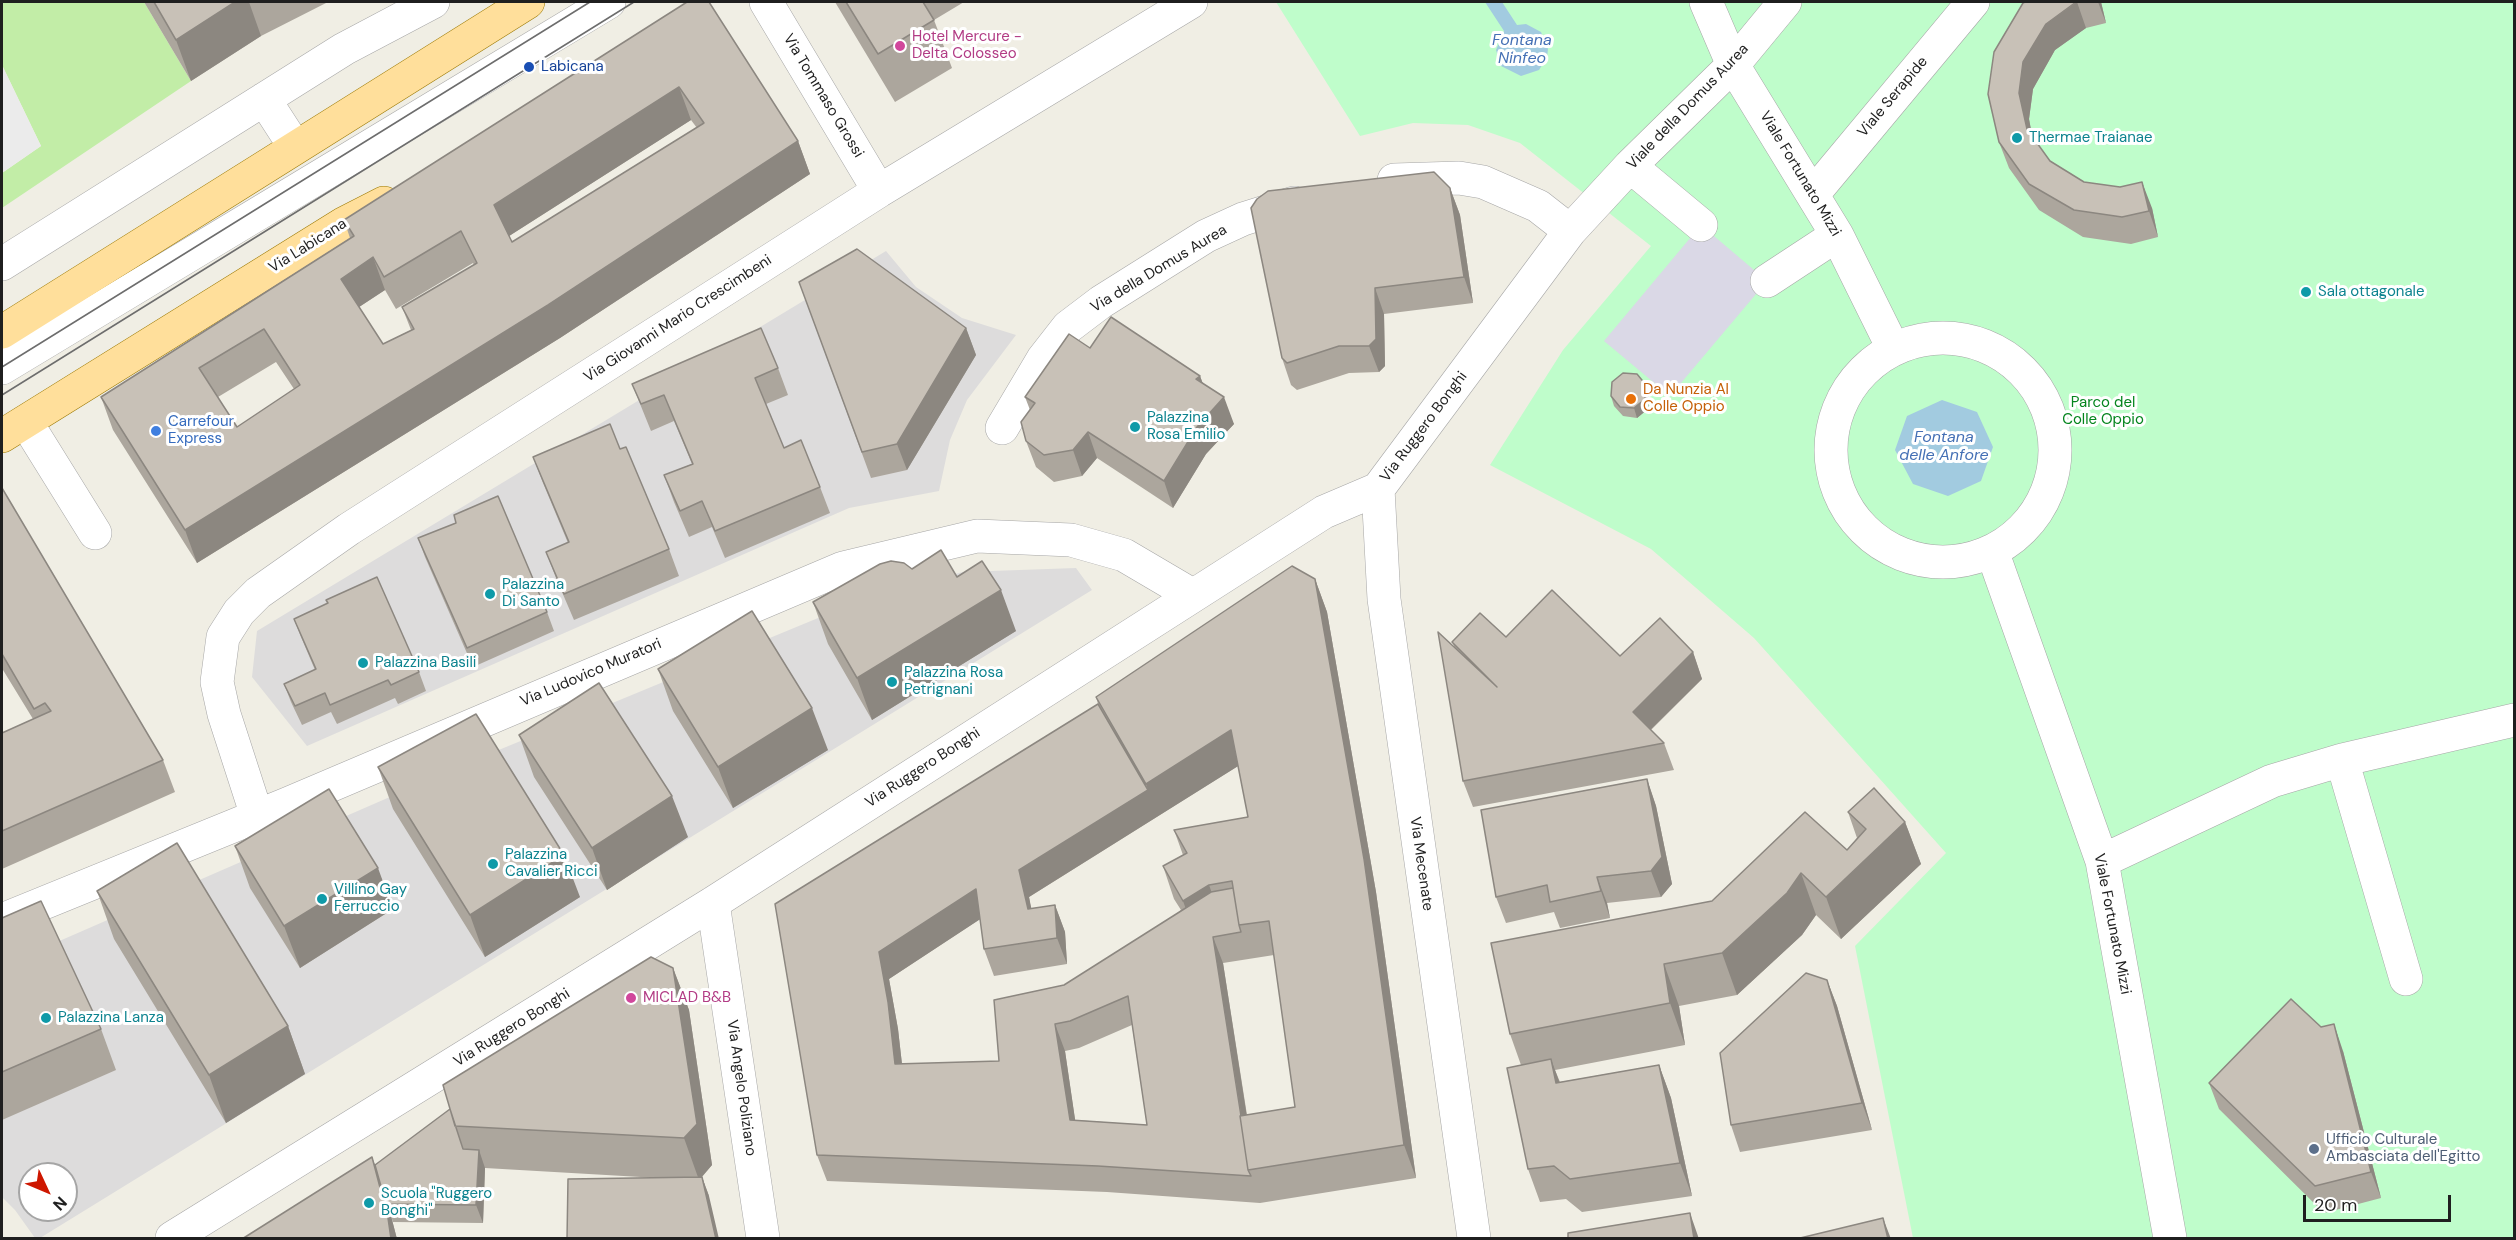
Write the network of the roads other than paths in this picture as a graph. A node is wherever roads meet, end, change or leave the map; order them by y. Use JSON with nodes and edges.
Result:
{"nodes":[{"id":1,"x":433,"y":2,"type":"edge"},
{"id":2,"x":528,"y":2,"type":"edge"},
{"id":3,"x":609,"y":2,"type":"edge"},
{"id":4,"x":766,"y":2,"type":"edge"},
{"id":5,"x":1191,"y":2,"type":"edge"},
{"id":6,"x":1706,"y":2,"type":"edge"},
{"id":7,"x":1785,"y":2,"type":"edge"},
{"id":8,"x":1973,"y":2,"type":"edge"},
{"id":9,"x":1733,"y":65,"type":"junction"},
{"id":10,"x":264,"y":99,"type":"junction"},
{"id":11,"x":295,"y":147,"type":"junction"},
{"id":12,"x":1630,"y":166,"type":"junction"},
{"id":13,"x":1360,"y":186,"type":"edge"},
{"id":14,"x":411,"y":187,"type":"edge"},
{"id":15,"x":879,"y":191,"type":"junction"},
{"id":16,"x":1814,"y":193,"type":"junction"},
{"id":17,"x":1319,"y":196,"type":"edge"},
{"id":18,"x":1580,"y":220,"type":"junction"},
{"id":19,"x":1701,"y":225,"type":"dead end"},
{"id":20,"x":1838,"y":235,"type":"junction"},
{"id":21,"x":2,"y":264,"type":"edge"},
{"id":22,"x":1767,"y":281,"type":"dead end"},
{"id":23,"x":2,"y":332,"type":"edge"},
{"id":24,"x":1893,"y":348,"type":"junction"},
{"id":25,"x":2,"y":368,"type":"edge"},
{"id":26,"x":1002,"y":428,"type":"dead end"},
{"id":27,"x":14,"y":429,"type":"edge"},
{"id":28,"x":1378,"y":489,"type":"junction"},
{"id":29,"x":95,"y":533,"type":"dead end"},
{"id":30,"x":1992,"y":551,"type":"junction"},
{"id":31,"x":1192,"y":596,"type":"junction"},
{"id":32,"x":2514,"y":720,"type":"edge"},
{"id":33,"x":2342,"y":760,"type":"junction"},
{"id":34,"x":257,"y":816,"type":"junction"},
{"id":35,"x":2102,"y":861,"type":"junction"},
{"id":36,"x":713,"y":903,"type":"junction"},
{"id":37,"x":2,"y":920,"type":"edge"},
{"id":38,"x":2406,"y":979,"type":"dead end"},
{"id":39,"x":172,"y":1239,"type":"edge"},
{"id":40,"x":763,"y":1239,"type":"edge"},
{"id":41,"x":1474,"y":1239,"type":"edge"},
{"id":42,"x":2170,"y":1239,"type":"edge"}],
"edges":[{"from":1,"to":10,"type":"street"},
{"from":2,"to":11,"type":"main road"},
{"from":3,"to":25,"type":"street"},
{"from":4,"to":15,"type":"street","name":"Via Tommaso Grossi"},
{"from":5,"to":15,"type":"street","name":"Via Giovanni Mario Crescimbeni"},
{"from":6,"to":9,"type":"street","name":"Viale Fortunato Mizzi"},
{"from":7,"to":9,"type":"street","name":"Viale della Domus Aurea"},
{"from":8,"to":16,"type":"street","name":"Viale Serapide"},
{"from":9,"to":12,"type":"street","name":"Viale della Domus Aurea"},
{"from":9,"to":16,"type":"street","name":"Viale Fortunato Mizzi"},
{"from":10,"to":11,"type":"street"},
{"from":10,"to":21,"type":"street"},
{"from":11,"to":23,"type":"main road"},
{"from":12,"to":18,"type":"street","name":"Viale della Domus Aurea"},
{"from":12,"to":19,"type":"street"},
{"from":13,"to":18,"type":"street"},
{"from":14,"to":27,"type":"main road","name":"Via Labicana"},
{"from":15,"to":34,"type":"street","name":"Via Giovanni Mario Crescimbeni"},
{"from":16,"to":20,"type":"street","name":"Viale Fortunato Mizzi"},
{"from":17,"to":26,"type":"street","name":"Via della Domus Aurea"},
{"from":18,"to":28,"type":"street","name":"Via Ruggero Bonghi"},
{"from":20,"to":22,"type":"street"},
{"from":20,"to":24,"type":"street","name":"Viale Fortunato Mizzi"},
{"from":24,"to":30,"type":"street"},
{"from":24,"to":30,"type":"street"},
{"from":27,"to":29,"type":"street"},
{"from":28,"to":31,"type":"street","name":"Via Ruggero Bonghi"},
{"from":28,"to":41,"type":"street","name":"Via Mecenate"},
{"from":30,"to":35,"type":"street","name":"Viale Fortunato Mizzi"},
{"from":31,"to":34,"type":"street","name":"Via Ludovico Muratori"},
{"from":31,"to":36,"type":"street","name":"Via Ruggero Bonghi"},
{"from":32,"to":33,"type":"street"},
{"from":33,"to":35,"type":"street"},
{"from":33,"to":38,"type":"street"},
{"from":34,"to":37,"type":"street","name":"Via Ludovico Muratori"},
{"from":35,"to":42,"type":"street","name":"Viale Fortunato Mizzi"},
{"from":36,"to":39,"type":"street","name":"Via Ruggero Bonghi"},
{"from":36,"to":40,"type":"street","name":"Via Angelo Poliziano"}]}
